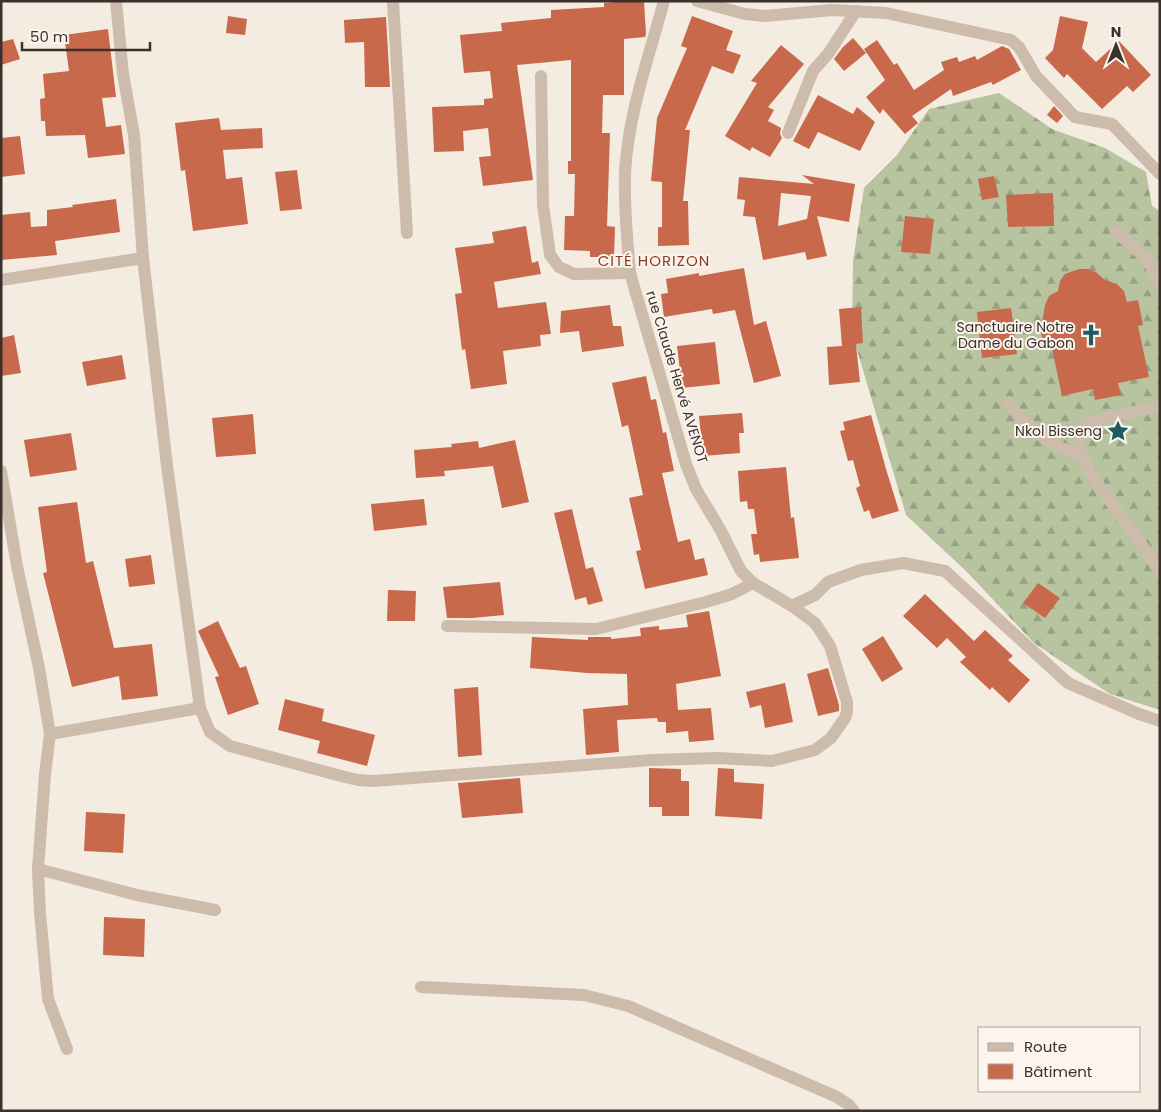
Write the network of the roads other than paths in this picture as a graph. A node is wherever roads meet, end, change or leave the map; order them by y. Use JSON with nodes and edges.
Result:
{"nodes":[{"id":1,"x":116,"y":1,"type":"edge"},
{"id":2,"x":393,"y":1,"type":"edge"},
{"id":3,"x":664,"y":1,"type":"edge"},
{"id":4,"x":697,"y":1,"type":"edge"},
{"id":5,"x":856,"y":11,"type":"junction"},
{"id":6,"x":541,"y":76,"type":"dead end"},
{"id":7,"x":788,"y":133,"type":"dead end"},
{"id":8,"x":1160,"y":174,"type":"edge"},
{"id":9,"x":1116,"y":232,"type":"dead end"},
{"id":10,"x":407,"y":233,"type":"dead end"},
{"id":11,"x":143,"y":258,"type":"junction"},
{"id":12,"x":630,"y":273,"type":"junction"},
{"id":13,"x":1,"y":280,"type":"edge"},
{"id":14,"x":1160,"y":284,"type":"edge"},
{"id":15,"x":1008,"y":403,"type":"dead end"},
{"id":16,"x":1160,"y":406,"type":"edge"},
{"id":17,"x":1082,"y":456,"type":"junction"},
{"id":18,"x":1,"y":471,"type":"edge"},
{"id":19,"x":1160,"y":570,"type":"edge"},
{"id":20,"x":753,"y":583,"type":"junction"},
{"id":21,"x":792,"y":606,"type":"junction"},
{"id":22,"x":447,"y":626,"type":"dead end"},
{"id":23,"x":200,"y":708,"type":"junction"},
{"id":24,"x":1160,"y":721,"type":"edge"},
{"id":25,"x":50,"y":734,"type":"junction"},
{"id":26,"x":38,"y":869,"type":"junction"},
{"id":27,"x":215,"y":910,"type":"dead end"},
{"id":28,"x":421,"y":987,"type":"dead end"},
{"id":29,"x":67,"y":1049,"type":"dead end"},
{"id":30,"x":854,"y":1111,"type":"edge"}],
"edges":[{"from":1,"to":11,"type":"street","name":"rue Claude Hervé AVENOT"},
{"from":2,"to":10,"type":"street"},
{"from":3,"to":12,"type":"street","name":"rue Claude Hervé AVENOT"},
{"from":4,"to":5,"type":"street"},
{"from":5,"to":7,"type":"street"},
{"from":5,"to":8,"type":"street"},
{"from":6,"to":12,"type":"street"},
{"from":9,"to":14,"type":"street"},
{"from":11,"to":13,"type":"street"},
{"from":11,"to":23,"type":"street","name":"rue Claude Hervé AVENOT"},
{"from":12,"to":20,"type":"street","name":"rue Claude Hervé AVENOT"},
{"from":15,"to":17,"type":"street"},
{"from":16,"to":17,"type":"street"},
{"from":17,"to":19,"type":"street"},
{"from":18,"to":25,"type":"street"},
{"from":20,"to":21,"type":"street","name":"rue Claude Hervé AVENOT"},
{"from":20,"to":22,"type":"street"},
{"from":21,"to":23,"type":"street","name":"rue Claude Hervé AVENOT"},
{"from":21,"to":24,"type":"street"},
{"from":23,"to":25,"type":"street"},
{"from":25,"to":26,"type":"street"},
{"from":26,"to":27,"type":"street"},
{"from":26,"to":29,"type":"street"},
{"from":28,"to":30,"type":"street"}]}
